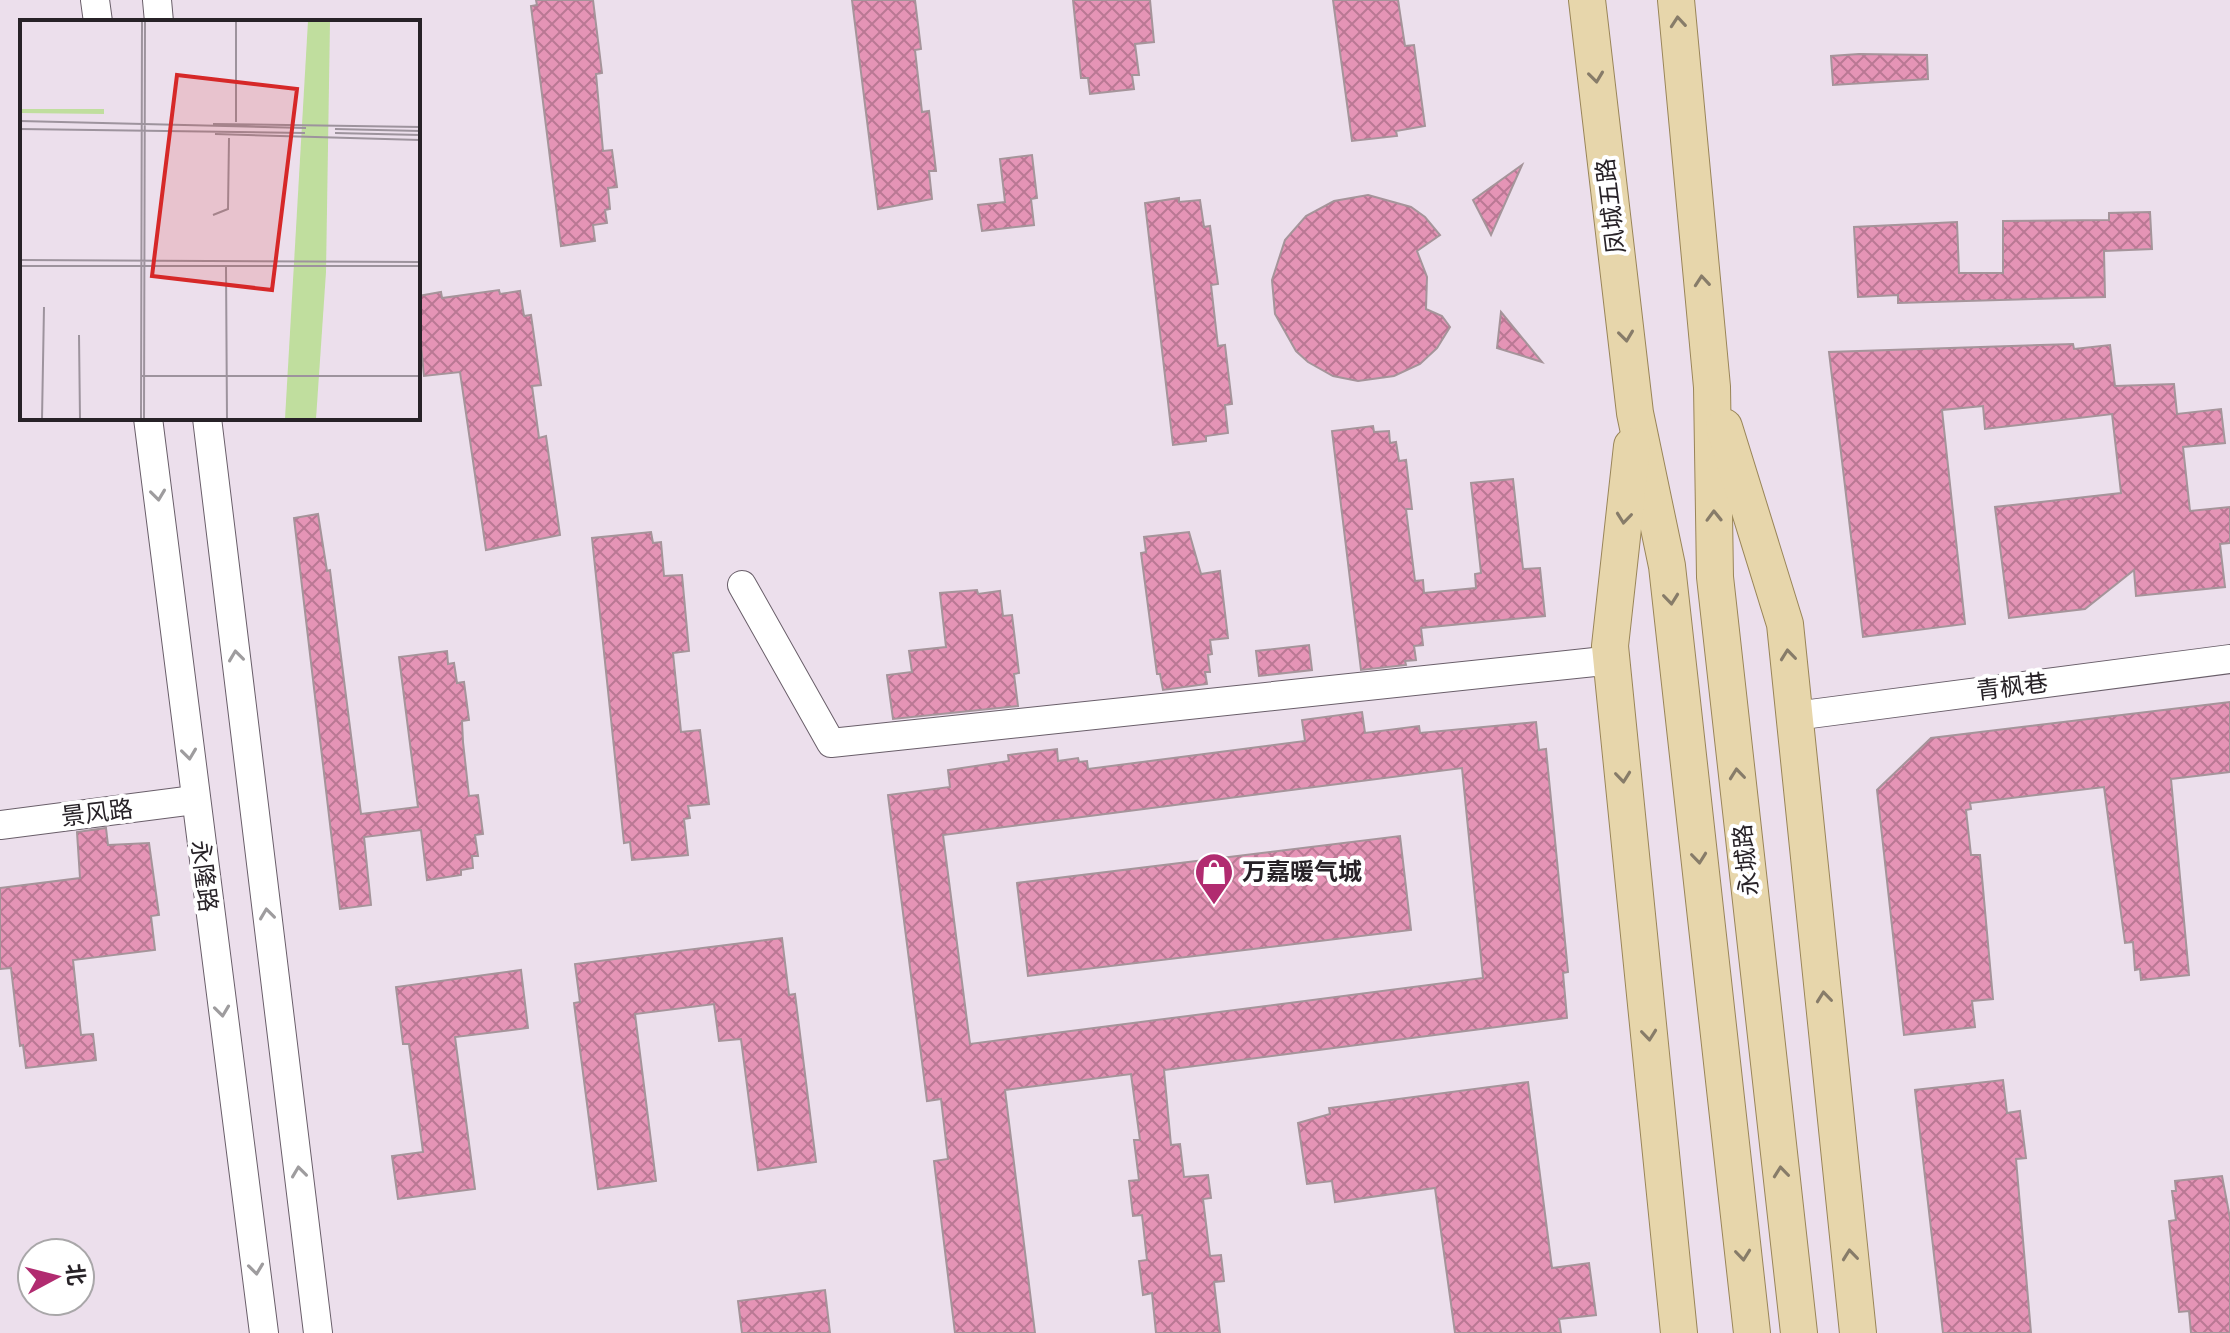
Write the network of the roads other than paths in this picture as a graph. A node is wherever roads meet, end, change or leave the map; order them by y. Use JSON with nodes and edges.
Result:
{"nodes":[{"id":1,"x":95,"y":0,"type":"edge"},
{"id":2,"x":157,"y":0,"type":"edge"},
{"id":3,"x":1587,"y":0,"type":"edge"},
{"id":4,"x":1676,"y":0,"type":"edge"},
{"id":5,"x":98,"y":20,"type":"edge"},
{"id":6,"x":159,"y":20,"type":"edge"},
{"id":7,"x":1712,"y":387,"type":"junction"},
{"id":8,"x":1635,"y":413,"type":"junction"},
{"id":9,"x":148,"y":420,"type":"edge"},
{"id":10,"x":207,"y":420,"type":"edge"},
{"id":11,"x":742,"y":585,"type":"dead end"},
{"id":12,"x":2230,"y":659,"type":"edge"},
{"id":13,"x":1604,"y":661,"type":"dead end"},
{"id":14,"x":1795,"y":716,"type":"junction"},
{"id":15,"x":194,"y":800,"type":"junction"},
{"id":16,"x":0,"y":825,"type":"edge"},
{"id":17,"x":264,"y":1333,"type":"edge"},
{"id":18,"x":318,"y":1333,"type":"edge"},
{"id":19,"x":1679,"y":1333,"type":"edge"},
{"id":20,"x":1752,"y":1333,"type":"edge"},
{"id":21,"x":1799,"y":1333,"type":"edge"},
{"id":22,"x":1858,"y":1333,"type":"edge"}],
"edges":[{"from":1,"to":5,"type":"street"},
{"from":2,"to":6,"type":"street"},
{"from":3,"to":8,"type":"main road","name":"凤城五路","one_way":true},
{"from":7,"to":4,"type":"main road","one_way":true},
{"from":14,"to":7,"type":"main road","one_way":true},
{"from":21,"to":7,"type":"main road","name":"永城路","one_way":true},
{"from":8,"to":19,"type":"main road","one_way":true},
{"from":8,"to":20,"type":"main road","name":"永城路","one_way":true},
{"from":9,"to":15,"type":"street","name":"永隆路","one_way":true},
{"from":18,"to":10,"type":"street","one_way":true},
{"from":11,"to":13,"type":"street"},
{"from":12,"to":14,"type":"street","name":"青枫巷"},
{"from":22,"to":14,"type":"main road","one_way":true},
{"from":15,"to":16,"type":"street","name":"景风路"},
{"from":15,"to":17,"type":"street","name":"永隆路","one_way":true}]}
